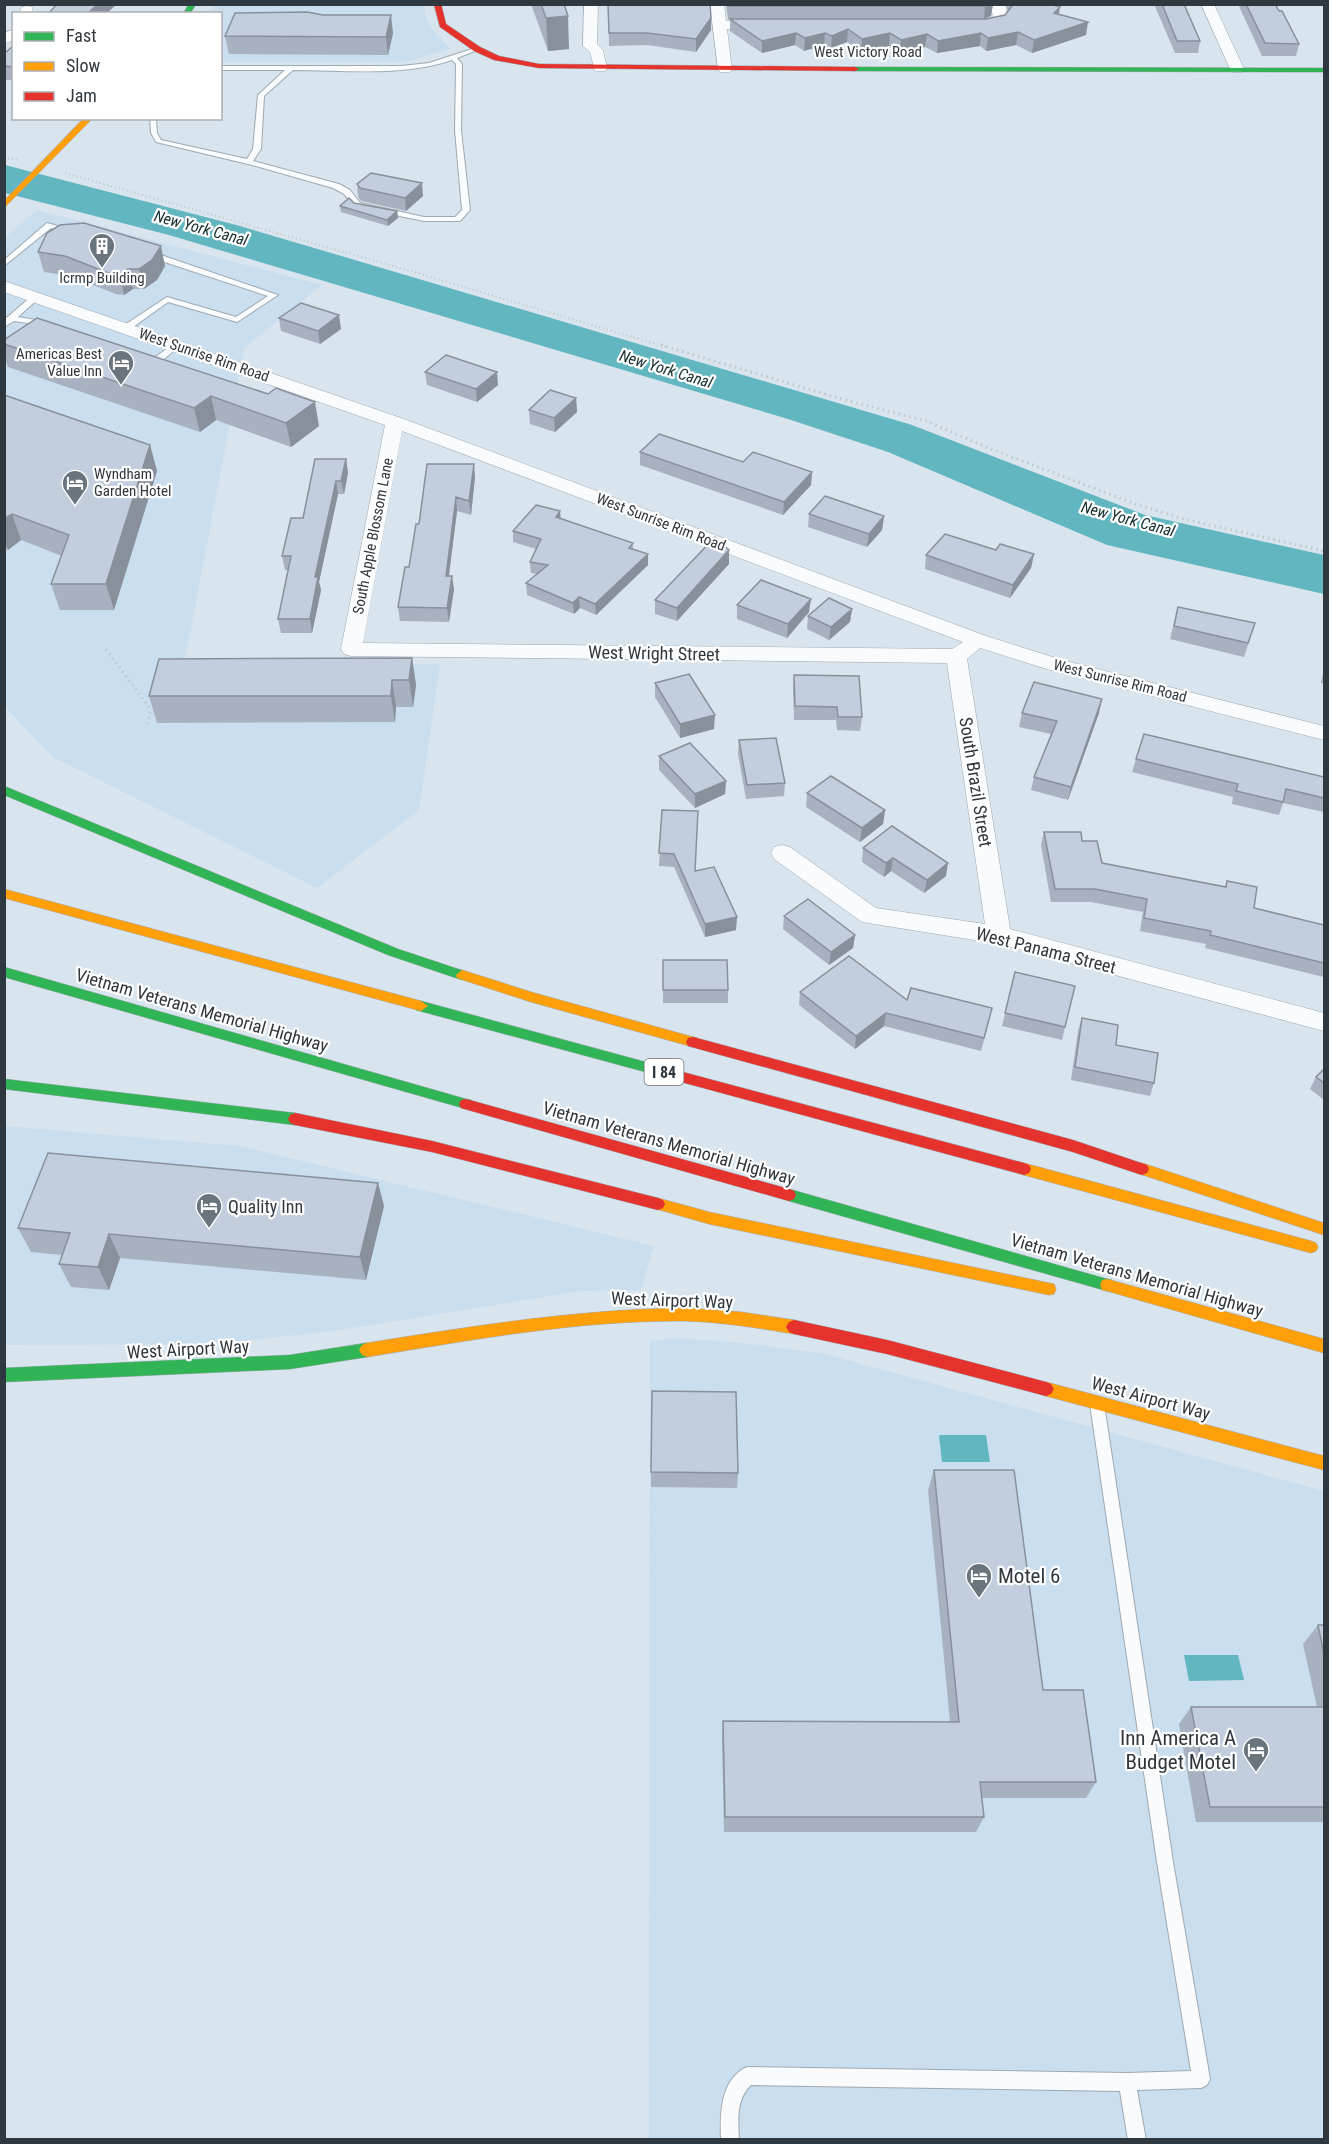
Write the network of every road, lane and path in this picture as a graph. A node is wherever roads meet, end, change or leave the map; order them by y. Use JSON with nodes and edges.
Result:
{"nodes":[{"id":1,"x":437,"y":4,"type":"edge"},
{"id":2,"x":591,"y":4,"type":"edge"},
{"id":3,"x":717,"y":4,"type":"edge"},
{"id":4,"x":998,"y":4,"type":"edge"},
{"id":5,"x":1207,"y":4,"type":"edge"},
{"id":6,"x":720,"y":25,"type":"junction"},
{"id":7,"x":778,"y":25,"type":"edge"},
{"id":8,"x":961,"y":25,"type":"edge"},
{"id":9,"x":477,"y":49,"type":"junction"},
{"id":10,"x":453,"y":57,"type":"junction"},
{"id":11,"x":222,"y":68,"type":"edge"},
{"id":12,"x":291,"y":68,"type":"junction"},
{"id":13,"x":600,"y":68,"type":"junction"},
{"id":14,"x":724,"y":69,"type":"junction"},
{"id":15,"x":1237,"y":69,"type":"junction"},
{"id":16,"x":1324,"y":70,"type":"edge"},
{"id":17,"x":87,"y":120,"type":"edge"},
{"id":18,"x":153,"y":120,"type":"edge"},
{"id":19,"x":4,"y":158,"type":"edge"},
{"id":20,"x":20,"y":160,"type":"dead end"},
{"id":21,"x":249,"y":162,"type":"junction"},
{"id":22,"x":42,"y":167,"type":"junction"},
{"id":23,"x":9,"y":202,"type":"edge"},
{"id":24,"x":82,"y":234,"type":"edge"},
{"id":25,"x":137,"y":251,"type":"edge"},
{"id":26,"x":4,"y":264,"type":"edge"},
{"id":27,"x":4,"y":286,"type":"edge"},
{"id":28,"x":36,"y":297,"type":"junction"},
{"id":29,"x":4,"y":308,"type":"edge"},
{"id":30,"x":16,"y":315,"type":"junction"},
{"id":31,"x":45,"y":324,"type":"junction"},
{"id":32,"x":4,"y":325,"type":"edge"},
{"id":33,"x":56,"y":328,"type":"edge"},
{"id":34,"x":126,"y":328,"type":"junction"},
{"id":35,"x":37,"y":331,"type":"edge"},
{"id":36,"x":176,"y":346,"type":"junction"},
{"id":37,"x":145,"y":357,"type":"edge"},
{"id":38,"x":156,"y":361,"type":"junction"},
{"id":39,"x":166,"y":365,"type":"edge"},
{"id":40,"x":395,"y":422,"type":"junction"},
{"id":41,"x":1324,"y":551,"type":"edge"},
{"id":42,"x":979,"y":641,"type":"junction"},
{"id":43,"x":106,"y":649,"type":"dead end"},
{"id":44,"x":351,"y":650,"type":"joint"},
{"id":45,"x":956,"y":656,"type":"junction"},
{"id":46,"x":153,"y":703,"type":"edge"},
{"id":47,"x":151,"y":710,"type":"junction"},
{"id":48,"x":147,"y":724,"type":"dead end"},
{"id":49,"x":1324,"y":733,"type":"edge"},
{"id":50,"x":4,"y":790,"type":"edge"},
{"id":51,"x":782,"y":853,"type":"dead end"},
{"id":52,"x":4,"y":893,"type":"edge"},
{"id":53,"x":999,"y":935,"type":"junction"},
{"id":54,"x":4,"y":972,"type":"edge"},
{"id":55,"x":1324,"y":1022,"type":"edge"},
{"id":56,"x":4,"y":1084,"type":"edge"},
{"id":57,"x":1324,"y":1229,"type":"edge"},
{"id":58,"x":1324,"y":1250,"type":"edge"},
{"id":59,"x":1058,"y":1291,"type":"dead end"},
{"id":60,"x":1139,"y":1308,"type":"dead end"},
{"id":61,"x":1324,"y":1347,"type":"edge"},
{"id":62,"x":4,"y":1375,"type":"edge"},
{"id":63,"x":1097,"y":1401,"type":"junction"},
{"id":64,"x":1324,"y":1463,"type":"edge"},
{"id":65,"x":1127,"y":2082,"type":"junction"},
{"id":66,"x":729,"y":2139,"type":"edge"},
{"id":67,"x":1137,"y":2139,"type":"edge"}],
"edges":[{"from":1,"to":9,"type":"main road","name":"West Victory Road"},
{"from":2,"to":13,"type":"street"},
{"from":3,"to":6,"type":"street"},
{"from":4,"to":8,"type":"street"},
{"from":5,"to":15,"type":"street"},
{"from":6,"to":7,"type":"street"},
{"from":6,"to":14,"type":"street"},
{"from":9,"to":10,"type":"lane"},
{"from":9,"to":13,"type":"main road","name":"West Victory Road"},
{"from":10,"to":12,"type":"lane"},
{"from":10,"to":21,"type":"lane"},
{"from":11,"to":12,"type":"lane"},
{"from":12,"to":21,"type":"lane"},
{"from":13,"to":14,"type":"main road","name":"West Victory Road"},
{"from":14,"to":15,"type":"main road","name":"West Victory Road"},
{"from":15,"to":16,"type":"main road","name":"West Victory Road"},
{"from":17,"to":22,"type":"main road"},
{"from":18,"to":21,"type":"lane"},
{"from":19,"to":20,"type":"path"},
{"from":22,"to":23,"type":"main road"},
{"from":22,"to":41,"type":"path"},
{"from":24,"to":26,"type":"lane"},
{"from":25,"to":34,"type":"lane"},
{"from":27,"to":28,"type":"street","name":"West Sunrise Rim Road"},
{"from":28,"to":30,"type":"lane"},
{"from":28,"to":34,"type":"street","name":"West Sunrise Rim Road"},
{"from":29,"to":30,"type":"lane"},
{"from":30,"to":31,"type":"lane"},
{"from":30,"to":32,"type":"lane"},
{"from":31,"to":33,"type":"lane"},
{"from":31,"to":35,"type":"lane"},
{"from":34,"to":36,"type":"street","name":"West Sunrise Rim Road"},
{"from":36,"to":38,"type":"lane"},
{"from":36,"to":40,"type":"street","name":"West Sunrise Rim Road"},
{"from":37,"to":38,"type":"lane"},
{"from":38,"to":39,"type":"lane"},
{"from":40,"to":42,"type":"street","name":"West Sunrise Rim Road"},
{"from":40,"to":44,"type":"street","name":"South Apple Blossom Lane"},
{"from":42,"to":45,"type":"street"},
{"from":42,"to":49,"type":"street","name":"West Sunrise Rim Road"},
{"from":43,"to":47,"type":"path"},
{"from":44,"to":45,"type":"street","name":"West Wright Street"},
{"from":45,"to":53,"type":"street","name":"South Brazil Street"},
{"from":46,"to":47,"type":"path"},
{"from":47,"to":48,"type":"path"},
{"from":50,"to":57,"type":"main road"},
{"from":51,"to":53,"type":"street","name":"West Panama Street"},
{"from":52,"to":58,"type":"main road","number":"I 84"},
{"from":53,"to":55,"type":"street","name":"West Panama Street"},
{"from":54,"to":61,"type":"main road","name":"Vietnam Veterans Memorial Highway"},
{"from":56,"to":59,"type":"main road"},
{"from":60,"to":61,"type":"main road"},
{"from":62,"to":63,"type":"main road","name":"West Airport Way"},
{"from":63,"to":64,"type":"main road","name":"West Airport Way"},
{"from":63,"to":65,"type":"lane"},
{"from":65,"to":66,"type":"lane"},
{"from":65,"to":67,"type":"lane"}]}
